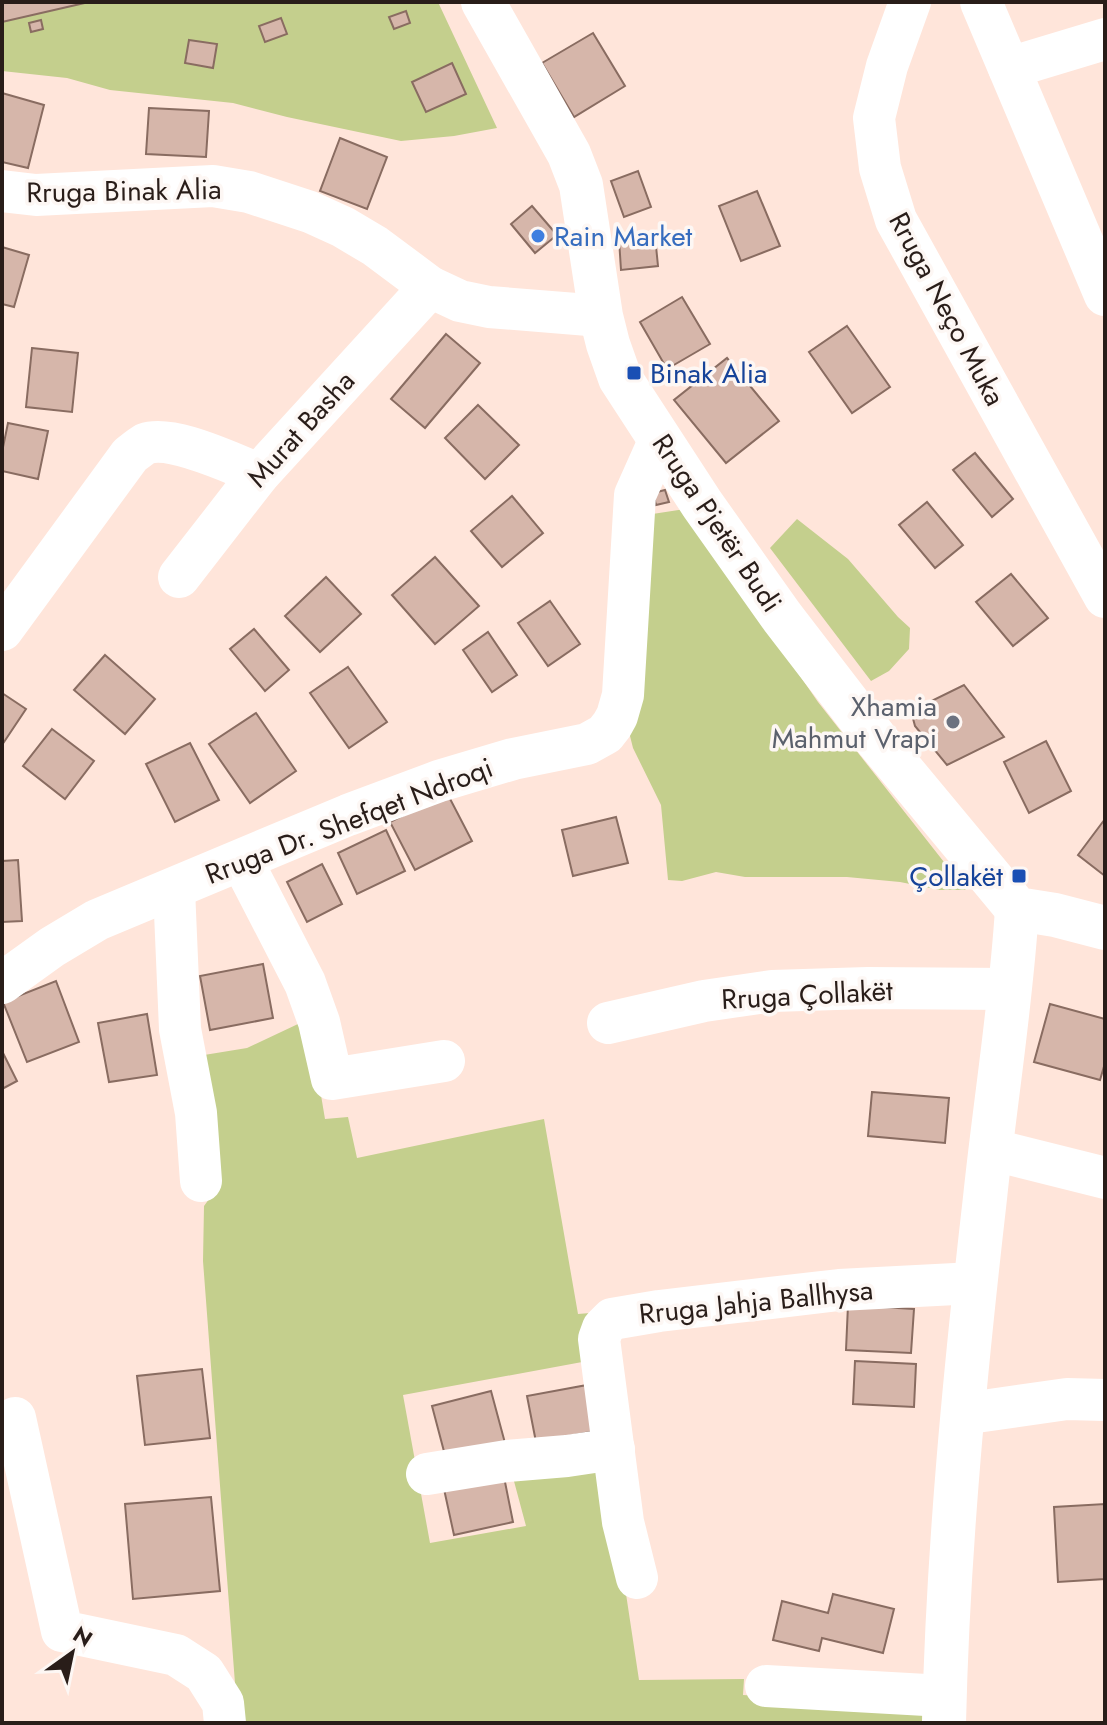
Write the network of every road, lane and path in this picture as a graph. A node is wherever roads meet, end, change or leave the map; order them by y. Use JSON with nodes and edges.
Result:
{"nodes":[{"id":1,"x":483,"y":2,"type":"edge"},
{"id":2,"x":910,"y":2,"type":"edge"},
{"id":3,"x":981,"y":2,"type":"edge"},
{"id":4,"x":1105,"y":39,"type":"edge"},
{"id":5,"x":1009,"y":68,"type":"junction"},
{"id":6,"x":2,"y":191,"type":"edge"},
{"id":7,"x":430,"y":287,"type":"junction"},
{"id":8,"x":1105,"y":295,"type":"edge"},
{"id":9,"x":601,"y":316,"type":"junction"},
{"id":10,"x":660,"y":439,"type":"junction"},
{"id":11,"x":259,"y":474,"type":"junction"},
{"id":12,"x":179,"y":577,"type":"dead end"},
{"id":13,"x":1105,"y":597,"type":"edge"},
{"id":14,"x":2,"y":630,"type":"edge"},
{"id":15,"x":242,"y":861,"type":"junction"},
{"id":16,"x":174,"y":889,"type":"junction"},
{"id":17,"x":1017,"y":909,"type":"junction"},
{"id":18,"x":1105,"y":928,"type":"edge"},
{"id":19,"x":2,"y":983,"type":"edge"},
{"id":20,"x":1009,"y":989,"type":"junction"},
{"id":21,"x":608,"y":1023,"type":"dead end"},
{"id":22,"x":444,"y":1061,"type":"dead end"},
{"id":23,"x":990,"y":1149,"type":"junction"},
{"id":24,"x":1105,"y":1178,"type":"edge"},
{"id":25,"x":201,"y":1181,"type":"dead end"},
{"id":26,"x":975,"y":1283,"type":"junction"},
{"id":27,"x":1105,"y":1400,"type":"edge"},
{"id":28,"x":962,"y":1414,"type":"junction"},
{"id":29,"x":15,"y":1418,"type":"dead end"},
{"id":30,"x":614,"y":1449,"type":"junction"},
{"id":31,"x":427,"y":1474,"type":"dead end"},
{"id":32,"x":637,"y":1578,"type":"dead end"},
{"id":33,"x":766,"y":1686,"type":"dead end"},
{"id":34,"x":944,"y":1710,"type":"edge"},
{"id":35,"x":225,"y":1723,"type":"edge"}],
"edges":[{"from":1,"to":9,"type":"main road","name":"Rruga Pjetër Budi"},
{"from":2,"to":13,"type":"street","name":"Rruga Neço Muka"},
{"from":3,"to":5,"type":"street"},
{"from":4,"to":5,"type":"street"},
{"from":5,"to":8,"type":"street"},
{"from":6,"to":7,"type":"street","name":"Rruga Binak Alia"},
{"from":7,"to":9,"type":"street","name":"Rruga Binak Alia"},
{"from":7,"to":11,"type":"street","name":"Murat Basha"},
{"from":9,"to":10,"type":"main road","name":"Rruga Pjetër Budi"},
{"from":10,"to":15,"type":"street","name":"Rruga Dr. Shefqet Ndroqi"},
{"from":10,"to":17,"type":"main road","name":"Rruga Pjetër Budi"},
{"from":11,"to":12,"type":"street","name":"Murat Basha"},
{"from":11,"to":14,"type":"street"},
{"from":15,"to":16,"type":"street","name":"Rruga Dr. Shefqet Ndroqi"},
{"from":15,"to":22,"type":"street"},
{"from":16,"to":19,"type":"street","name":"Rruga Dr. Shefqet Ndroqi"},
{"from":16,"to":25,"type":"street"},
{"from":17,"to":18,"type":"main road"},
{"from":17,"to":20,"type":"main road"},
{"from":20,"to":21,"type":"street","name":"Rruga Çollakët"},
{"from":20,"to":23,"type":"main road"},
{"from":23,"to":24,"type":"street"},
{"from":23,"to":26,"type":"main road"},
{"from":26,"to":28,"type":"main road"},
{"from":26,"to":30,"type":"street","name":"Rruga Jahja Ballhysa"},
{"from":27,"to":28,"type":"street"},
{"from":28,"to":34,"type":"main road"},
{"from":29,"to":35,"type":"street"},
{"from":30,"to":31,"type":"street"},
{"from":30,"to":32,"type":"street","name":"Rruga Jahja Ballhysa"},
{"from":33,"to":34,"type":"street"}]}
